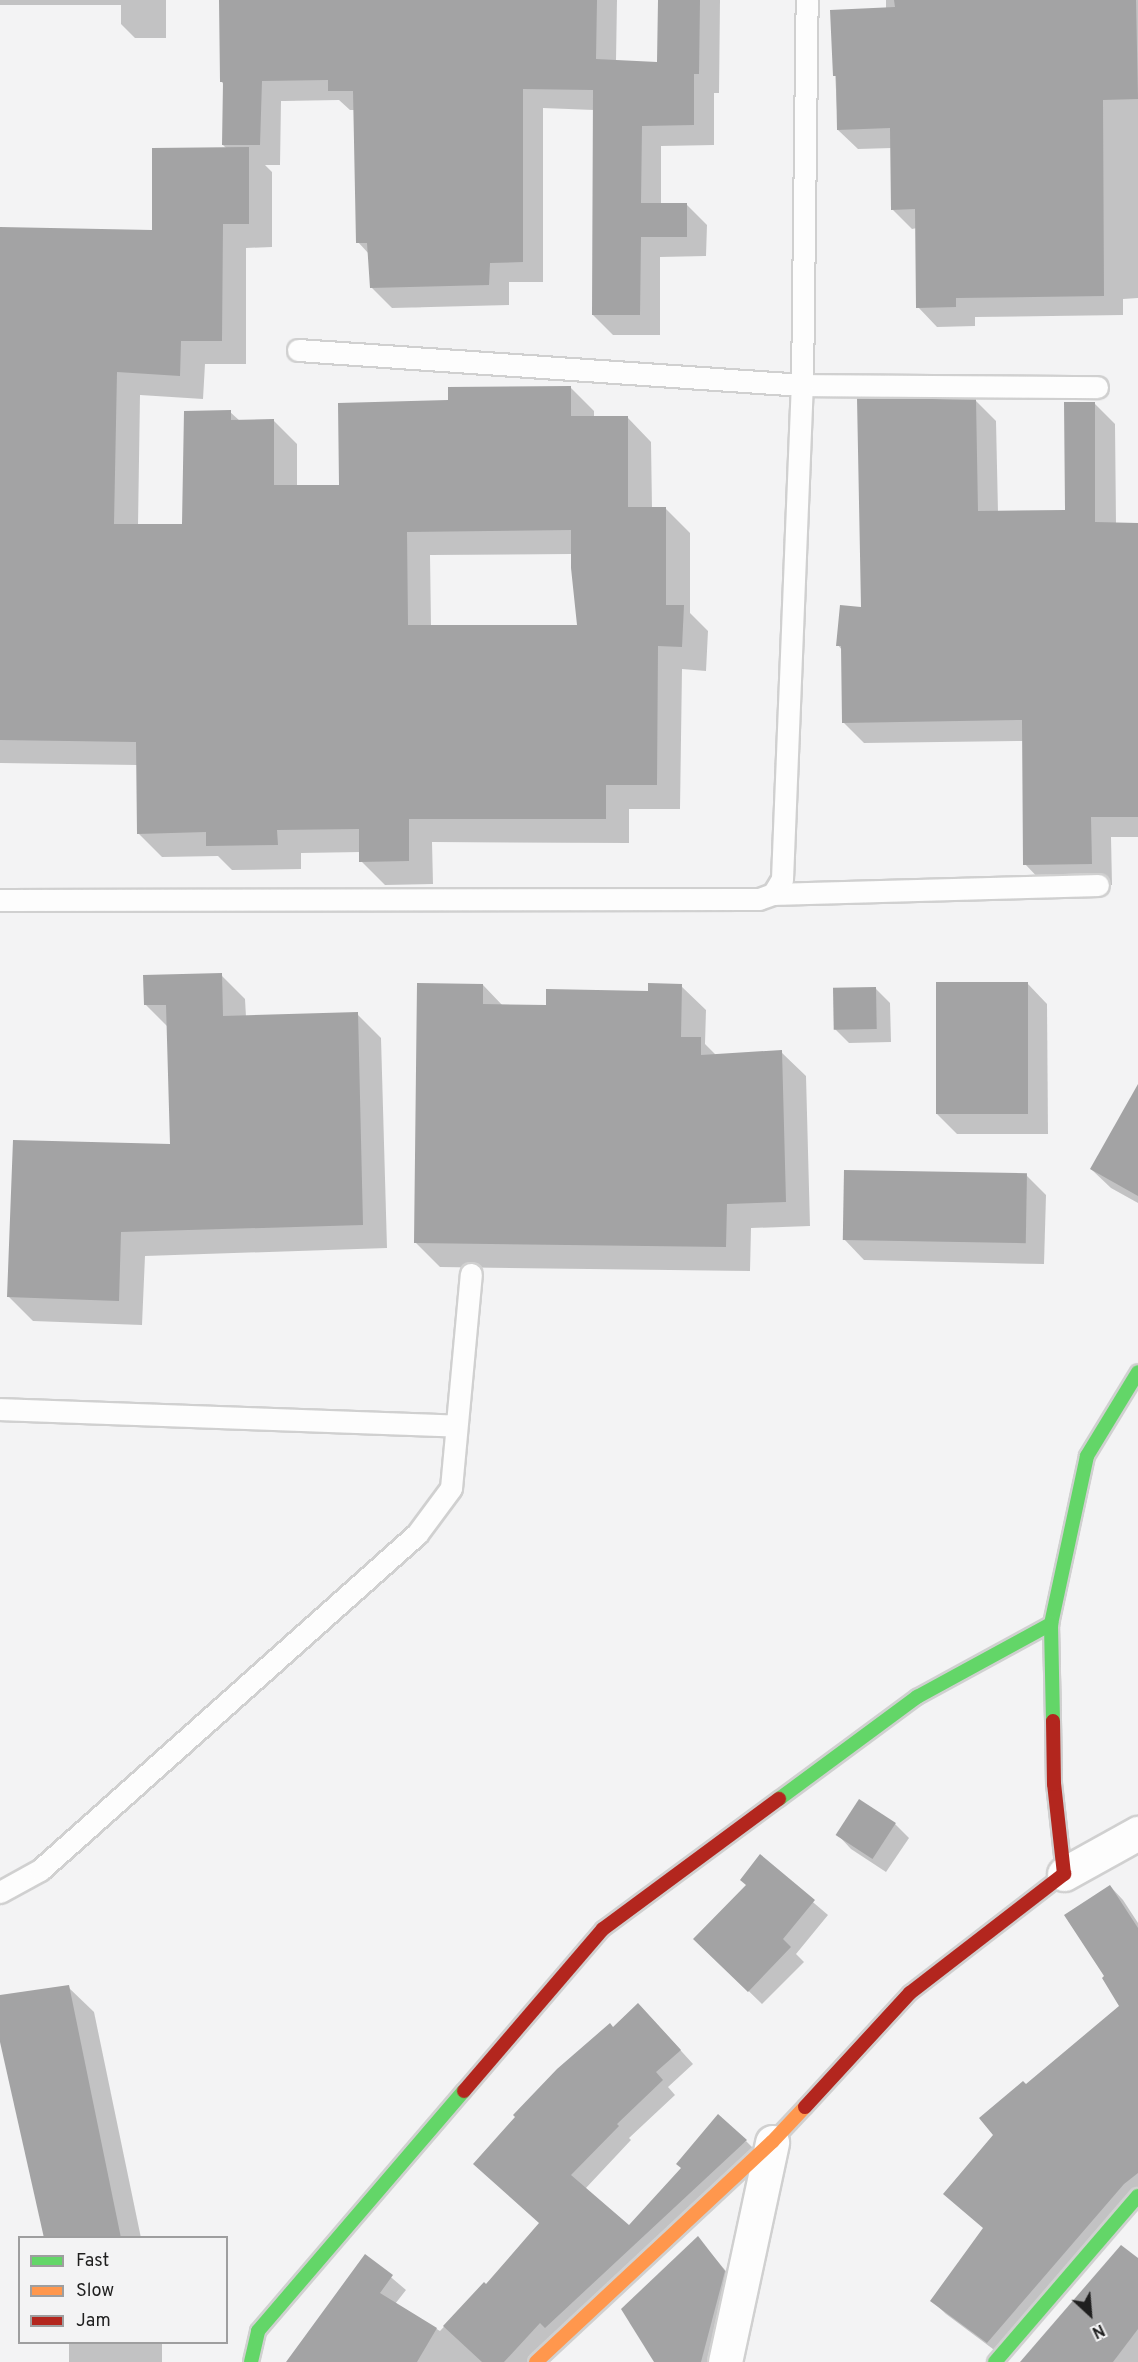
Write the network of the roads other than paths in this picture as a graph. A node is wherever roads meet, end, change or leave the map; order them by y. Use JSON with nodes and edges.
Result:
{"nodes":[{"id":1,"x":807,"y":0,"type":"edge"},
{"id":2,"x":298,"y":350,"type":"dead end"},
{"id":3,"x":802,"y":385,"type":"junction"},
{"id":4,"x":1097,"y":387,"type":"dead end"},
{"id":5,"x":1098,"y":885,"type":"dead end"},
{"id":6,"x":774,"y":894,"type":"junction"},
{"id":7,"x":0,"y":900,"type":"edge"},
{"id":8,"x":471,"y":1274,"type":"dead end"},
{"id":9,"x":1138,"y":1372,"type":"edge"},
{"id":10,"x":0,"y":1409,"type":"edge"},
{"id":11,"x":456,"y":1426,"type":"junction"},
{"id":12,"x":1051,"y":1624,"type":"junction"},
{"id":13,"x":1138,"y":1833,"type":"edge"},
{"id":14,"x":1064,"y":1874,"type":"junction"},
{"id":15,"x":0,"y":1892,"type":"edge"},
{"id":16,"x":772,"y":2142,"type":"junction"},
{"id":17,"x":1138,"y":2196,"type":"edge"},
{"id":18,"x":251,"y":2362,"type":"edge"},
{"id":19,"x":536,"y":2362,"type":"edge"},
{"id":20,"x":725,"y":2362,"type":"edge"},
{"id":21,"x":995,"y":2362,"type":"edge"}],
"edges":[{"from":1,"to":3,"type":"lane"},
{"from":2,"to":3,"type":"lane"},
{"from":3,"to":4,"type":"lane"},
{"from":3,"to":6,"type":"lane"},
{"from":5,"to":6,"type":"lane"},
{"from":6,"to":7,"type":"lane"},
{"from":8,"to":11,"type":"lane"},
{"from":9,"to":12,"type":"street"},
{"from":10,"to":11,"type":"lane"},
{"from":11,"to":15,"type":"lane"},
{"from":12,"to":14,"type":"street"},
{"from":12,"to":18,"type":"street"},
{"from":13,"to":14,"type":"street"},
{"from":14,"to":16,"type":"street"},
{"from":16,"to":19,"type":"street"},
{"from":16,"to":20,"type":"street"},
{"from":17,"to":21,"type":"street"}]}
